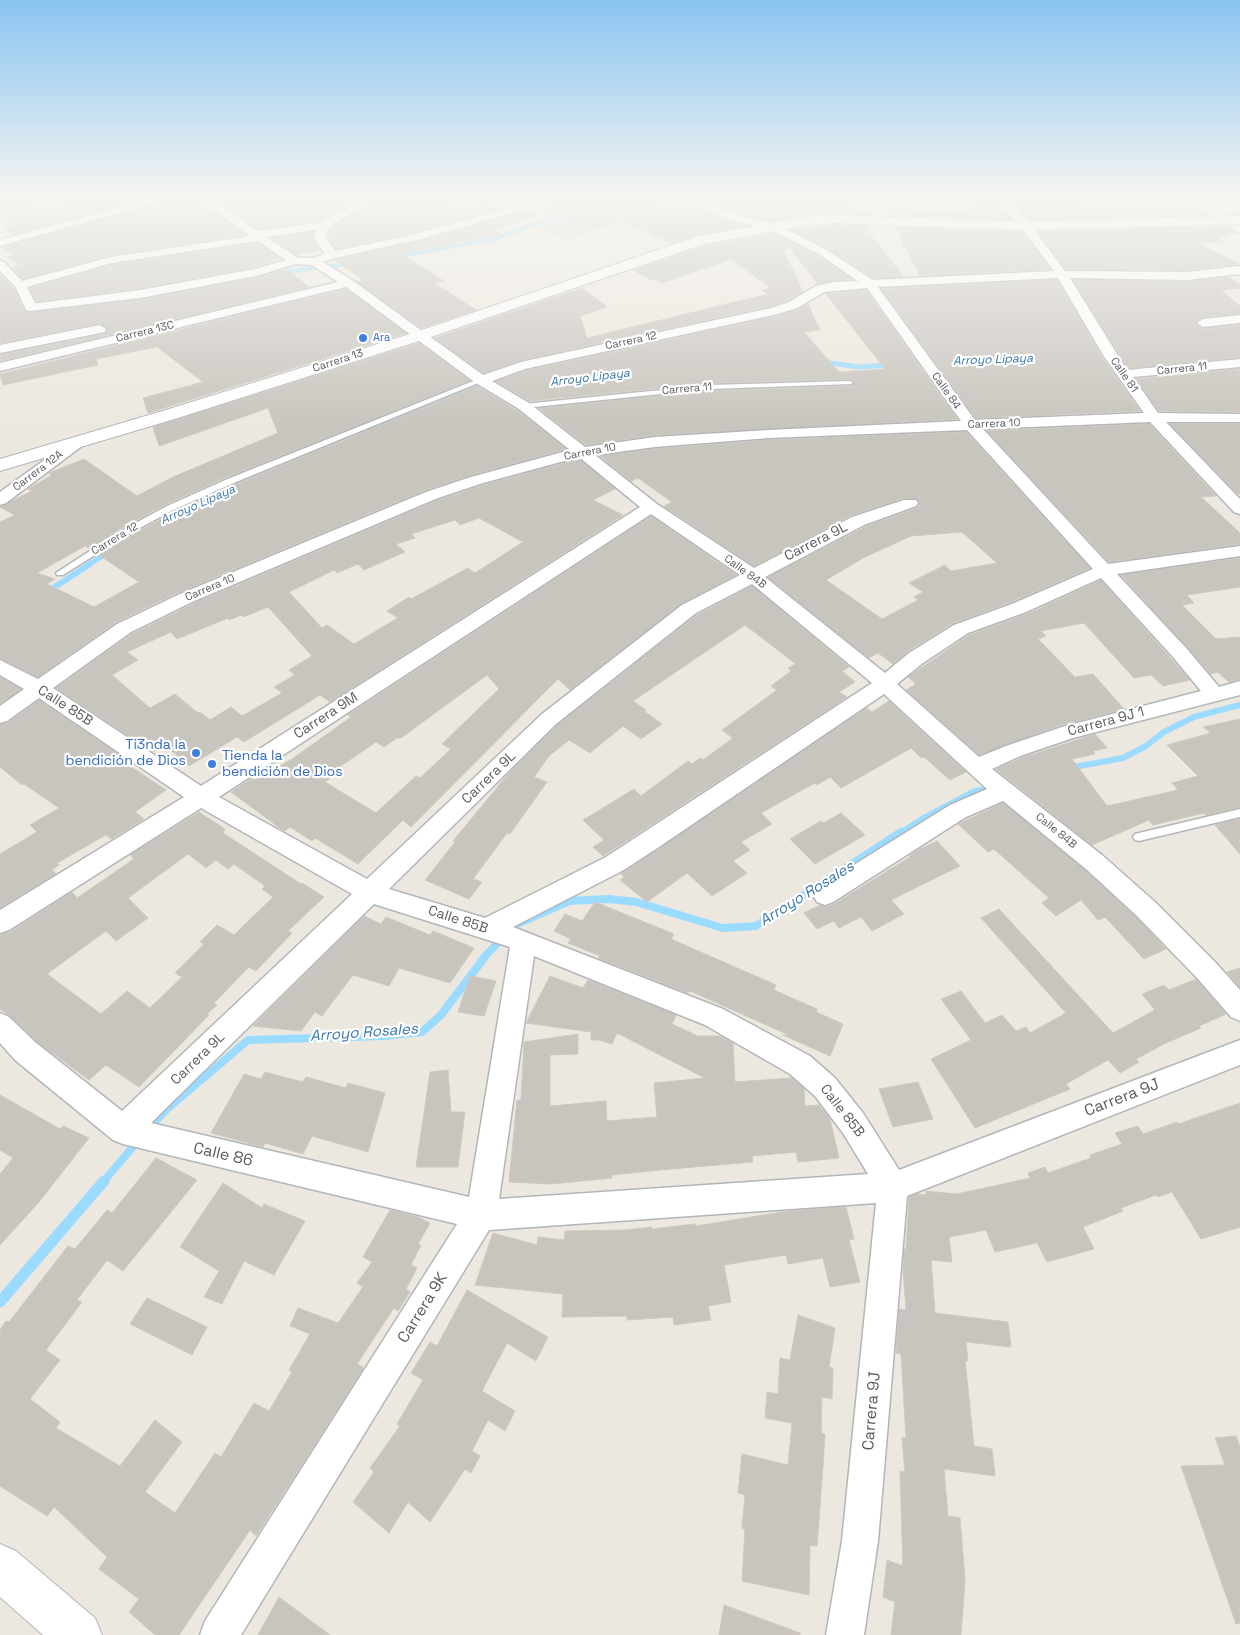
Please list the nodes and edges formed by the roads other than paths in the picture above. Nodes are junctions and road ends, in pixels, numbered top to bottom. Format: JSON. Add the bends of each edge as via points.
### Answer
{"nodes":[{"id":1,"x":11,"y":275,"type":"edge"},
{"id":2,"x":55,"y":275,"type":"edge"},
{"id":3,"x":239,"y":275,"type":"edge"},
{"id":4,"x":336,"y":275,"type":"edge"},
{"id":5,"x":597,"y":275,"type":"edge"},
{"id":6,"x":857,"y":275,"type":"edge"},
{"id":7,"x":1037,"y":275,"type":"edge"},
{"id":8,"x":1063,"y":275,"type":"edge"},
{"id":9,"x":1143,"y":275,"type":"edge"},
{"id":10,"x":1193,"y":275,"type":"edge"},
{"id":11,"x":348,"y":283,"type":"junction"},
{"id":12,"x":870,"y":284,"type":"junction"},
{"id":13,"x":20,"y":285,"type":"junction"},
{"id":14,"x":1240,"y":319,"type":"edge"},
{"id":15,"x":1203,"y":323,"type":"dead end"},
{"id":16,"x":419,"y":336,"type":"junction"},
{"id":17,"x":113,"y":340,"type":"junction"},
{"id":18,"x":0,"y":349,"type":"edge"},
{"id":19,"x":1240,"y":363,"type":"edge"},
{"id":20,"x":0,"y":367,"type":"edge"},
{"id":21,"x":1124,"y":374,"type":"junction"},
{"id":22,"x":484,"y":381,"type":"junction"},
{"id":23,"x":850,"y":383,"type":"dead end"},
{"id":24,"x":524,"y":406,"type":"junction"},
{"id":25,"x":1154,"y":417,"type":"junction"},
{"id":26,"x":1240,"y":418,"type":"edge"},
{"id":27,"x":970,"y":424,"type":"junction"},
{"id":28,"x":77,"y":443,"type":"junction"},
{"id":29,"x":582,"y":452,"type":"junction"},
{"id":30,"x":0,"y":465,"type":"edge"},
{"id":31,"x":0,"y":500,"type":"edge"},
{"id":32,"x":910,"y":502,"type":"dead end"},
{"id":33,"x":651,"y":507,"type":"junction"},
{"id":34,"x":1240,"y":509,"type":"edge"},
{"id":35,"x":1240,"y":551,"type":"edge"},
{"id":36,"x":1105,"y":570,"type":"junction"},
{"id":37,"x":60,"y":573,"type":"dead end"},
{"id":38,"x":752,"y":576,"type":"junction"},
{"id":39,"x":0,"y":666,"type":"edge"},
{"id":40,"x":885,"y":684,"type":"junction"},
{"id":41,"x":38,"y":688,"type":"junction"},
{"id":42,"x":1240,"y":688,"type":"edge"},
{"id":43,"x":1214,"y":694,"type":"junction"},
{"id":44,"x":0,"y":716,"type":"edge"},
{"id":45,"x":981,"y":771,"type":"junction"},
{"id":46,"x":1005,"y":791,"type":"junction"},
{"id":47,"x":201,"y":797,"type":"junction"},
{"id":48,"x":1240,"y":813,"type":"edge"},
{"id":49,"x":1139,"y":837,"type":"dead end"},
{"id":50,"x":371,"y":893,"type":"junction"},
{"id":51,"x":825,"y":895,"type":"dead end"},
{"id":52,"x":0,"y":923,"type":"edge"},
{"id":53,"x":506,"y":935,"type":"junction"},
{"id":54,"x":1240,"y":1010,"type":"edge"},
{"id":55,"x":0,"y":1024,"type":"edge"},
{"id":56,"x":1240,"y":1052,"type":"edge"},
{"id":57,"x":128,"y":1132,"type":"junction"},
{"id":58,"x":893,"y":1187,"type":"junction"},
{"id":59,"x":481,"y":1216,"type":"junction"},
{"id":60,"x":0,"y":1566,"type":"edge"},
{"id":61,"x":78,"y":1635,"type":"edge"},
{"id":62,"x":219,"y":1635,"type":"edge"},
{"id":63,"x":846,"y":1635,"type":"edge"}],
"edges":[{"from":1,"to":13,"type":"street"},
{"from":2,"to":13,"type":"street"},
{"from":3,"to":13,"type":"street","via":[[58,306],[30,306]]},
{"from":4,"to":11,"type":"street","name":"Calle 84B"},
{"from":5,"to":16,"type":"street","name":"Carrera 13"},
{"from":6,"to":12,"type":"street","name":"Calle 84"},
{"from":7,"to":12,"type":"street","name":"Carrera 12"},
{"from":8,"to":21,"type":"street","name":"Calle 81"},
{"from":9,"to":10,"type":"street","name":"Carrera 12"},
{"from":11,"to":16,"type":"street","name":"Calle 84B"},
{"from":11,"to":17,"type":"street","name":"Carrera 13C"},
{"from":12,"to":22,"type":"street","name":"Carrera 12","via":[[820,289],[793,305],[774,311],[521,366]]},
{"from":12,"to":27,"type":"street","name":"Calle 84"},
{"from":14,"to":15,"type":"street"},
{"from":16,"to":22,"type":"street","name":"Calle 84B"},
{"from":16,"to":28,"type":"street","name":"Carrera 13"},
{"from":17,"to":18,"type":"street","via":[[106,330],[96,329]]},
{"from":17,"to":20,"type":"street","name":"Carrera 13C"},
{"from":19,"to":21,"type":"street","name":"Carrera 11"},
{"from":21,"to":25,"type":"street","name":"Calle 81"},
{"from":22,"to":24,"type":"street","name":"Calle 84B"},
{"from":22,"to":37,"type":"lane","name":"Carrera 12","via":[[170,508]]},
{"from":23,"to":24,"type":"lane","name":"Carrera 11","via":[[710,387]]},
{"from":24,"to":29,"type":"street","name":"Calle 84B"},
{"from":25,"to":26,"type":"street","name":"Carrera 10"},
{"from":25,"to":27,"type":"street","name":"Carrera 10"},
{"from":25,"to":34,"type":"street","name":"Calle 81"},
{"from":27,"to":29,"type":"street","name":"Carrera 10","via":[[684,440]]},
{"from":27,"to":36,"type":"street","name":"Calle 84"},
{"from":28,"to":30,"type":"street","name":"Carrera 13"},
{"from":28,"to":31,"type":"street","name":"Carrera 12A"},
{"from":29,"to":33,"type":"street","name":"Calle 84B"},
{"from":29,"to":41,"type":"street","name":"Carrera 10","via":[[432,495],[186,598],[124,628]]},
{"from":32,"to":38,"type":"street","name":"Carrera 9L","via":[[858,521]]},
{"from":33,"to":38,"type":"street","name":"Calle 84B"},
{"from":33,"to":47,"type":"street","name":"Carrera 9M"},
{"from":35,"to":36,"type":"street"},
{"from":36,"to":40,"type":"street","via":[[1019,608],[961,629],[916,658]]},
{"from":36,"to":43,"type":"street","name":"Calle 84"},
{"from":38,"to":40,"type":"street","name":"Calle 84B"},
{"from":38,"to":50,"type":"street","name":"Carrera 9L","via":[[689,609],[549,719]]},
{"from":39,"to":41,"type":"street","name":"Calle 85B"},
{"from":40,"to":45,"type":"street","name":"Calle 84B"},
{"from":40,"to":53,"type":"street"},
{"from":41,"to":44,"type":"street","name":"Carrera 10"},
{"from":41,"to":47,"type":"street","name":"Calle 85B"},
{"from":42,"to":43,"type":"street","name":"Carrera 9J 1"},
{"from":43,"to":45,"type":"street","name":"Carrera 9J 1","via":[[1069,732],[1012,751]]},
{"from":45,"to":46,"type":"street","name":"Calle 84B"},
{"from":46,"to":51,"type":"street","via":[[958,811]]},
{"from":46,"to":54,"type":"street","name":"Calle 84B","via":[[1094,862],[1146,909]]},
{"from":47,"to":50,"type":"street","name":"Calle 85B"},
{"from":47,"to":52,"type":"street","name":"Carrera 9M"},
{"from":48,"to":49,"type":"lane"},
{"from":50,"to":53,"type":"street","name":"Calle 85B"},
{"from":50,"to":57,"type":"street","name":"Carrera 9L"},
{"from":53,"to":58,"type":"street","name":"Calle 85B","via":[[714,1017],[800,1065],[825,1087],[853,1123]]},
{"from":53,"to":59,"type":"street","name":"Carrera 9K"},
{"from":55,"to":57,"type":"street","name":"Calle 86","via":[[25,1051]]},
{"from":56,"to":58,"type":"street","name":"Carrera 9J"},
{"from":57,"to":59,"type":"street","name":"Calle 86"},
{"from":58,"to":59,"type":"street","name":"Carrera 9J"},
{"from":58,"to":63,"type":"street","name":"Carrera 9J","via":[[860,1541]]},
{"from":59,"to":62,"type":"street","name":"Carrera 9K"},
{"from":60,"to":61,"type":"street"}]}
